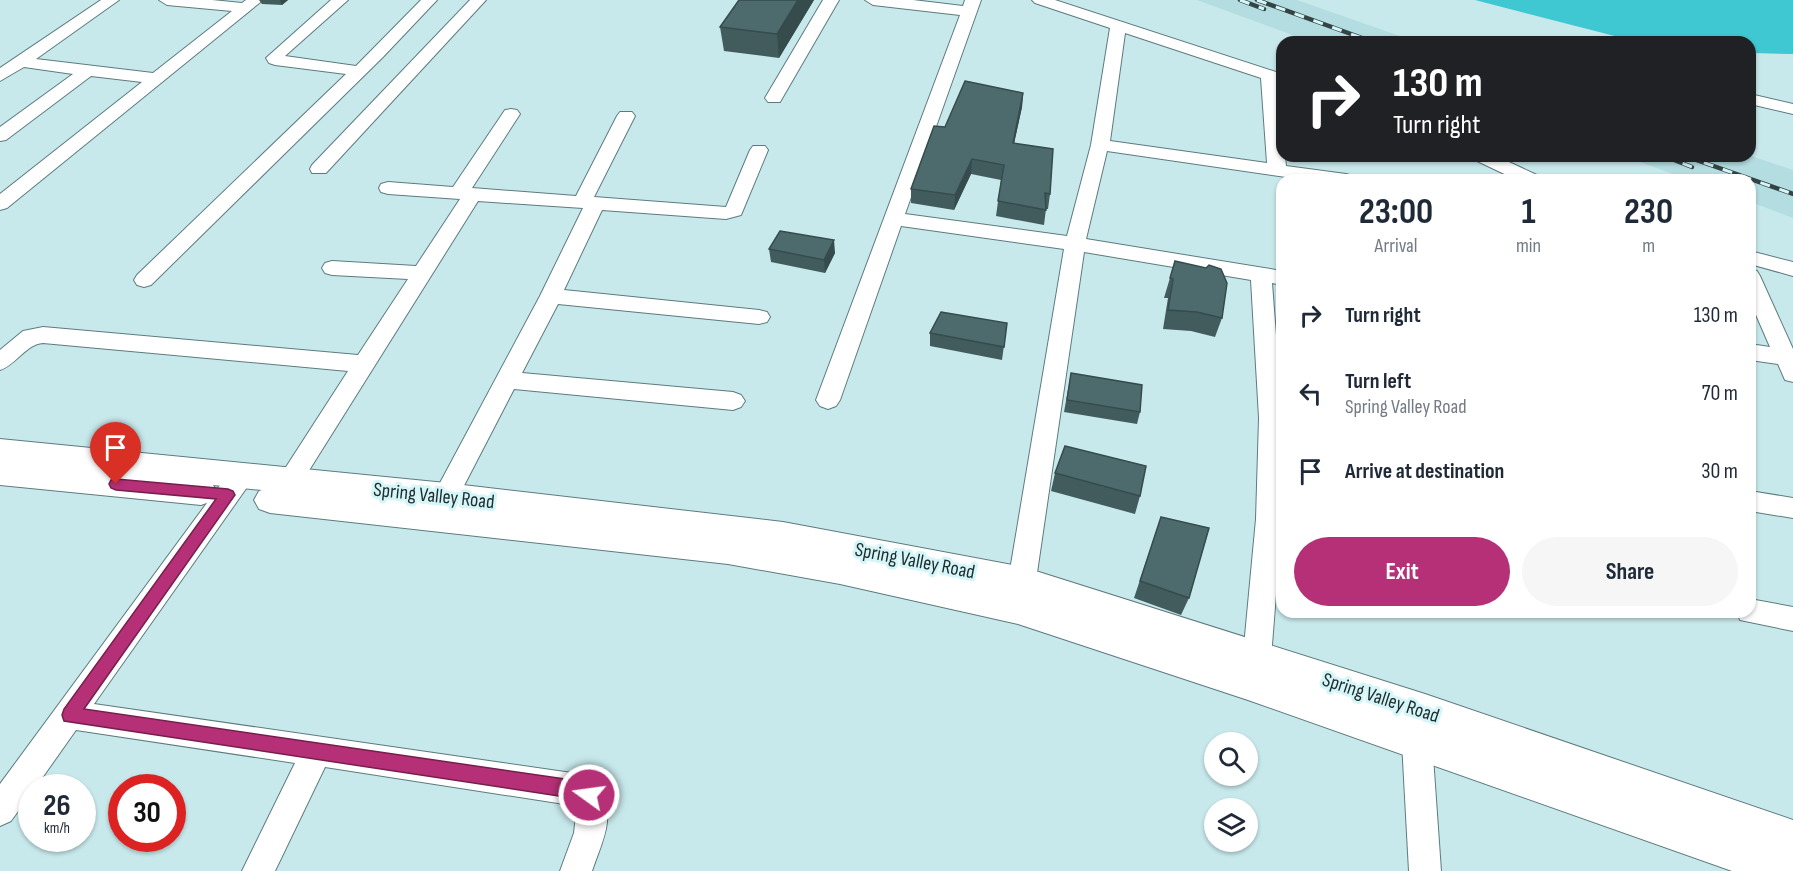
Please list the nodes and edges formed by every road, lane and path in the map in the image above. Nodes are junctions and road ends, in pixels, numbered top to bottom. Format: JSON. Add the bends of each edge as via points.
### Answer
{"nodes":[{"id":1,"x":111,"y":0,"type":"edge"},
{"id":2,"x":178,"y":0,"type":"edge"},
{"id":3,"x":340,"y":0,"type":"edge"},
{"id":4,"x":429,"y":0,"type":"edge"},
{"id":5,"x":478,"y":0,"type":"edge"},
{"id":6,"x":831,"y":0,"type":"edge"},
{"id":7,"x":873,"y":0,"type":"edge"},
{"id":8,"x":1040,"y":0,"type":"edge"},
{"id":9,"x":250,"y":4,"type":"edge"},
{"id":10,"x":971,"y":5,"type":"edge"},
{"id":11,"x":1118,"y":27,"type":"junction"},
{"id":12,"x":20,"y":62,"type":"junction"},
{"id":13,"x":88,"y":70,"type":"junction"},
{"id":14,"x":359,"y":71,"type":"junction"},
{"id":15,"x":0,"y":76,"type":"edge"},
{"id":16,"x":1276,"y":76,"type":"edge"},
{"id":17,"x":157,"y":79,"type":"junction"},
{"id":18,"x":774,"y":98,"type":"dead end"},
{"id":19,"x":1756,"y":100,"type":"edge"},
{"id":20,"x":1793,"y":109,"type":"edge"},
{"id":21,"x":511,"y":114,"type":"dead end"},
{"id":22,"x":626,"y":116,"type":"dead end"},
{"id":23,"x":0,"y":136,"type":"edge"},
{"id":24,"x":1100,"y":146,"type":"junction"},
{"id":25,"x":759,"y":150,"type":"dead end"},
{"id":26,"x":1277,"y":162,"type":"edge"},
{"id":27,"x":1493,"y":162,"type":"edge"},
{"id":28,"x":319,"y":169,"type":"dead end"},
{"id":29,"x":1277,"y":171,"type":"junction"},
{"id":30,"x":1300,"y":174,"type":"edge"},
{"id":31,"x":1518,"y":174,"type":"edge"},
{"id":32,"x":388,"y":188,"type":"dead end"},
{"id":33,"x":466,"y":194,"type":"junction"},
{"id":34,"x":588,"y":203,"type":"junction"},
{"id":35,"x":0,"y":204,"type":"edge"},
{"id":36,"x":894,"y":219,"type":"junction"},
{"id":37,"x":1075,"y":244,"type":"junction"},
{"id":38,"x":1756,"y":259,"type":"edge"},
{"id":39,"x":332,"y":268,"type":"dead end"},
{"id":40,"x":1793,"y":269,"type":"edge"},
{"id":41,"x":423,"y":273,"type":"junction"},
{"id":42,"x":1272,"y":277,"type":"edge"},
{"id":43,"x":144,"y":280,"type":"dead end"},
{"id":44,"x":1756,"y":289,"type":"edge"},
{"id":45,"x":551,"y":296,"type":"junction"},
{"id":46,"x":759,"y":317,"type":"dead end"},
{"id":47,"x":1756,"y":354,"type":"edge"},
{"id":48,"x":0,"y":362,"type":"edge"},
{"id":49,"x":363,"y":363,"type":"junction"},
{"id":50,"x":1790,"y":364,"type":"edge"},
{"id":51,"x":508,"y":380,"type":"junction"},
{"id":52,"x":1276,"y":391,"type":"edge"},
{"id":53,"x":733,"y":400,"type":"dead end"},
{"id":54,"x":828,"y":400,"type":"dead end"},
{"id":55,"x":1,"y":469,"type":"edge"},
{"id":56,"x":289,"y":481,"type":"junction"},
{"id":57,"x":234,"y":485,"type":"junction"},
{"id":58,"x":446,"y":496,"type":"junction"},
{"id":59,"x":1756,"y":502,"type":"edge"},
{"id":60,"x":1793,"y":508,"type":"edge"},
{"id":61,"x":1276,"y":520,"type":"edge"},
{"id":62,"x":1021,"y":595,"type":"junction"},
{"id":63,"x":1756,"y":612,"type":"edge"},
{"id":64,"x":1793,"y":619,"type":"edge"},
{"id":65,"x":1257,"y":657,"type":"junction"},
{"id":66,"x":70,"y":715,"type":"junction"},
{"id":67,"x":1417,"y":742,"type":"junction"},
{"id":68,"x":318,"y":750,"type":"junction"},
{"id":69,"x":0,"y":810,"type":"edge"},
{"id":70,"x":1793,"y":840,"type":"edge"},
{"id":71,"x":258,"y":871,"type":"edge"},
{"id":72,"x":576,"y":871,"type":"edge"},
{"id":73,"x":1425,"y":871,"type":"edge"},
{"id":74,"x":1790,"y":871,"type":"edge"}],
"edges":[{"from":1,"to":12,"type":"street"},
{"from":2,"to":9,"type":"street"},
{"from":3,"to":14,"type":"street","via":[[274,58]]},
{"from":4,"to":14,"type":"street"},
{"from":5,"to":28,"type":"street"},
{"from":6,"to":18,"type":"street"},
{"from":7,"to":10,"type":"street"},
{"from":8,"to":11,"type":"street"},
{"from":9,"to":17,"type":"street"},
{"from":10,"to":36,"type":"street"},
{"from":11,"to":16,"type":"street"},
{"from":11,"to":24,"type":"street"},
{"from":12,"to":13,"type":"street"},
{"from":12,"to":15,"type":"street"},
{"from":13,"to":17,"type":"street"},
{"from":13,"to":23,"type":"street"},
{"from":14,"to":43,"type":"street"},
{"from":17,"to":35,"type":"street"},
{"from":19,"to":20,"type":"street"},
{"from":21,"to":33,"type":"street"},
{"from":22,"to":34,"type":"street"},
{"from":24,"to":29,"type":"street"},
{"from":24,"to":37,"type":"street"},
{"from":25,"to":34,"type":"street","via":[[734,211]]},
{"from":26,"to":29,"type":"street"},
{"from":27,"to":31,"type":"street"},
{"from":29,"to":30,"type":"street"},
{"from":32,"to":33,"type":"street"},
{"from":33,"to":34,"type":"street"},
{"from":33,"to":41,"type":"street"},
{"from":34,"to":45,"type":"street"},
{"from":36,"to":37,"type":"street"},
{"from":36,"to":54,"type":"street"},
{"from":37,"to":42,"type":"street"},
{"from":37,"to":62,"type":"street"},
{"from":38,"to":40,"type":"street"},
{"from":39,"to":41,"type":"street"},
{"from":41,"to":49,"type":"street"},
{"from":42,"to":52,"type":"street"},
{"from":44,"to":50,"type":"street"},
{"from":45,"to":46,"type":"street"},
{"from":45,"to":51,"type":"street"},
{"from":47,"to":50,"type":"street"},
{"from":48,"to":49,"type":"street","via":[[31,336],[43,335]]},
{"from":49,"to":56,"type":"street"},
{"from":51,"to":53,"type":"street"},
{"from":51,"to":58,"type":"street"},
{"from":55,"to":57,"type":"street","name":"Spring Valley Road"},
{"from":56,"to":57,"type":"street","name":"Spring Valley Road"},
{"from":56,"to":58,"type":"street","name":"Spring Valley Road"},
{"from":57,"to":62,"type":"street","name":"Spring Valley Road","via":[[728,550]]},
{"from":57,"to":66,"type":"street"},
{"from":58,"to":62,"type":"street","name":"Spring Valley Road","via":[[827,543]]},
{"from":59,"to":60,"type":"street"},
{"from":61,"to":65,"type":"street"},
{"from":62,"to":65,"type":"street","name":"Spring Valley Road"},
{"from":62,"to":67,"type":"street","name":"Spring Valley Road","via":[[1248,683]]},
{"from":63,"to":64,"type":"street"},
{"from":65,"to":70,"type":"street","name":"Spring Valley Road","via":[[1425,711]]},
{"from":66,"to":68,"type":"street"},
{"from":66,"to":69,"type":"street"},
{"from":67,"to":73,"type":"street"},
{"from":67,"to":74,"type":"street","name":"Spring Valley Road"},
{"from":68,"to":71,"type":"street"},
{"from":68,"to":72,"type":"street","via":[[572,789],[589,795],[594,804],[591,825]]}]}
